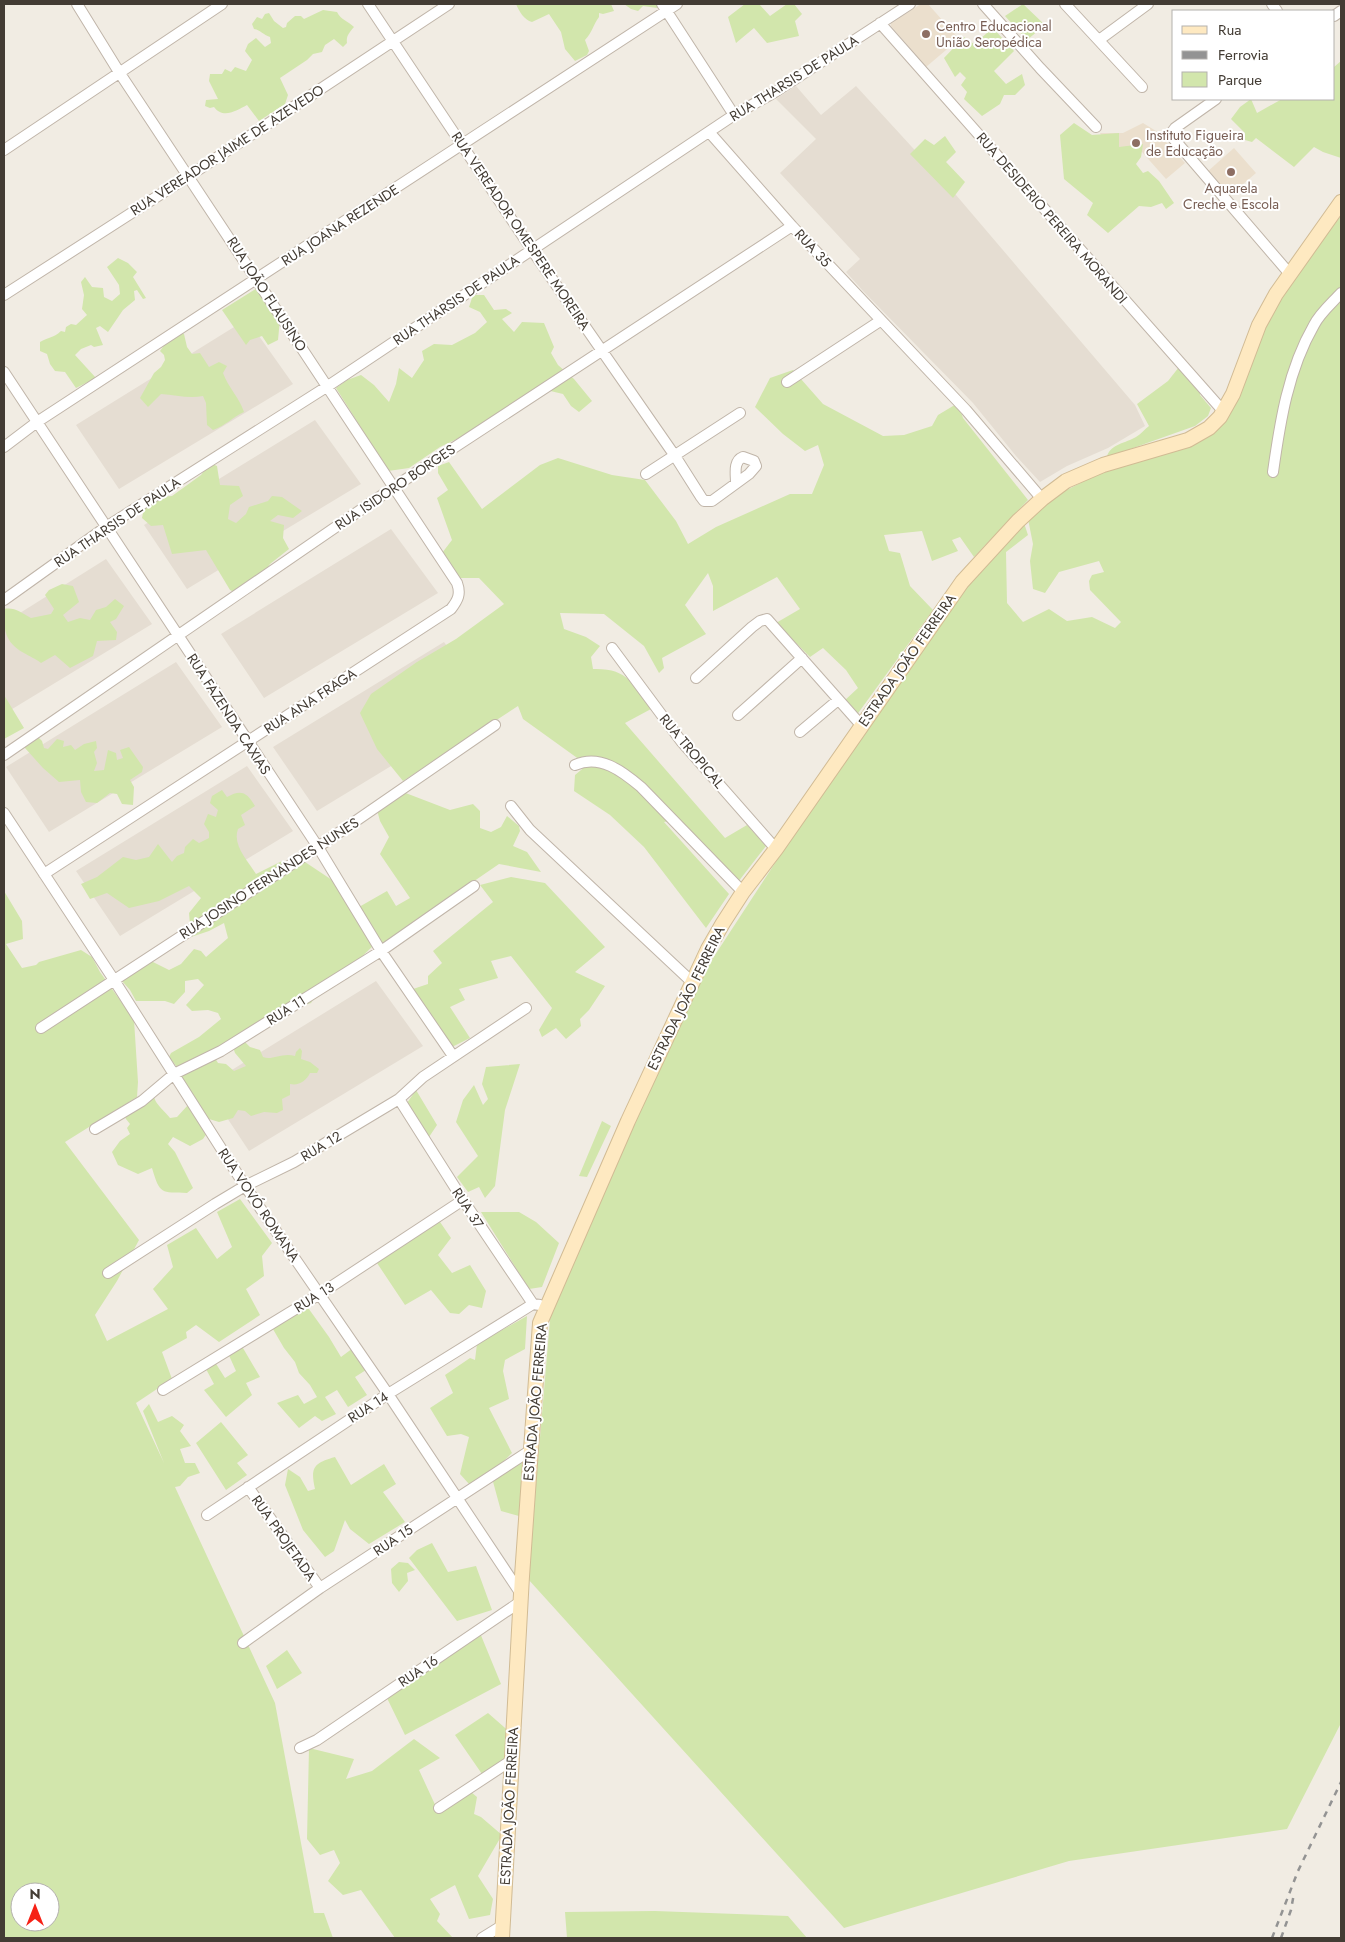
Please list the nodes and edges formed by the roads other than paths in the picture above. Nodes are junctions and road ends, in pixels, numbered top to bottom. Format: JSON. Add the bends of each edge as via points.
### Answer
{"nodes":[{"id":1,"x":77,"y":4,"type":"edge"},
{"id":2,"x":222,"y":4,"type":"edge"},
{"id":3,"x":368,"y":4,"type":"edge"},
{"id":4,"x":449,"y":4,"type":"edge"},
{"id":5,"x":677,"y":4,"type":"edge"},
{"id":6,"x":907,"y":4,"type":"edge"},
{"id":7,"x":984,"y":4,"type":"edge"},
{"id":8,"x":1066,"y":4,"type":"edge"},
{"id":9,"x":1148,"y":4,"type":"edge"},
{"id":10,"x":664,"y":7,"type":"edge"},
{"id":11,"x":880,"y":23,"type":"junction"},
{"id":12,"x":1099,"y":40,"type":"junction"},
{"id":13,"x":392,"y":41,"type":"junction"},
{"id":14,"x":119,"y":72,"type":"junction"},
{"id":15,"x":1142,"y":87,"type":"dead end"},
{"id":16,"x":1215,"y":100,"type":"edge"},
{"id":17,"x":734,"y":115,"type":"junction"},
{"id":18,"x":1096,"y":127,"type":"dead end"},
{"id":19,"x":710,"y":132,"type":"junction"},
{"id":20,"x":463,"y":144,"type":"junction"},
{"id":21,"x":4,"y":150,"type":"edge"},
{"id":22,"x":189,"y":176,"type":"junction"},
{"id":23,"x":1341,"y":202,"type":"edge"},
{"id":24,"x":792,"y":226,"type":"junction"},
{"id":25,"x":532,"y":250,"type":"junction"},
{"id":26,"x":1289,"y":273,"type":"junction"},
{"id":27,"x":257,"y":279,"type":"junction"},
{"id":28,"x":1341,"y":293,"type":"edge"},
{"id":29,"x":4,"y":295,"type":"edge"},
{"id":30,"x":880,"y":321,"type":"junction"},
{"id":31,"x":602,"y":352,"type":"junction"},
{"id":32,"x":4,"y":372,"type":"edge"},
{"id":33,"x":787,"y":382,"type":"dead end"},
{"id":34,"x":328,"y":386,"type":"junction"},
{"id":35,"x":1224,"y":412,"type":"junction"},
{"id":36,"x":740,"y":413,"type":"dead end"},
{"id":37,"x":37,"y":422,"type":"junction"},
{"id":38,"x":4,"y":447,"type":"edge"},
{"id":39,"x":676,"y":456,"type":"junction"},
{"id":40,"x":1273,"y":472,"type":"dead end"},
{"id":41,"x":646,"y":474,"type":"dead end"},
{"id":42,"x":736,"y":484,"type":"dead end"},
{"id":43,"x":394,"y":487,"type":"junction"},
{"id":44,"x":1042,"y":499,"type":"junction"},
{"id":45,"x":106,"y":528,"type":"junction"},
{"id":46,"x":457,"y":583,"type":"joint"},
{"id":47,"x":4,"y":600,"type":"edge"},
{"id":48,"x":179,"y":636,"type":"junction"},
{"id":49,"x":612,"y":648,"type":"dead end"},
{"id":50,"x":802,"y":658,"type":"junction"},
{"id":51,"x":696,"y":678,"type":"dead end"},
{"id":52,"x":838,"y":700,"type":"junction"},
{"id":53,"x":738,"y":715,"type":"dead end"},
{"id":54,"x":495,"y":724,"type":"dead end"},
{"id":55,"x":861,"y":725,"type":"junction"},
{"id":56,"x":800,"y":732,"type":"dead end"},
{"id":57,"x":247,"y":741,"type":"junction"},
{"id":58,"x":4,"y":756,"type":"edge"},
{"id":59,"x":575,"y":765,"type":"dead end"},
{"id":60,"x":511,"y":806,"type":"dead end"},
{"id":61,"x":4,"y":812,"type":"edge"},
{"id":62,"x":318,"y":847,"type":"junction"},
{"id":63,"x":776,"y":849,"type":"junction"},
{"id":64,"x":44,"y":874,"type":"junction"},
{"id":65,"x":474,"y":886,"type":"dead end"},
{"id":66,"x":743,"y":892,"type":"junction"},
{"id":67,"x":382,"y":951,"type":"junction"},
{"id":68,"x":114,"y":980,"type":"junction"},
{"id":69,"x":692,"y":982,"type":"junction"},
{"id":70,"x":526,"y":1008,"type":"dead end"},
{"id":71,"x":41,"y":1028,"type":"dead end"},
{"id":72,"x":453,"y":1056,"type":"junction"},
{"id":73,"x":174,"y":1074,"type":"junction"},
{"id":74,"x":399,"y":1099,"type":"junction"},
{"id":75,"x":95,"y":1129,"type":"dead end"},
{"id":76,"x":245,"y":1186,"type":"junction"},
{"id":77,"x":463,"y":1200,"type":"junction"},
{"id":78,"x":108,"y":1273,"type":"dead end"},
{"id":79,"x":320,"y":1294,"type":"junction"},
{"id":80,"x":540,"y":1305,"type":"junction"},
{"id":81,"x":163,"y":1390,"type":"dead end"},
{"id":82,"x":388,"y":1394,"type":"junction"},
{"id":83,"x":531,"y":1450,"type":"junction"},
{"id":84,"x":248,"y":1487,"type":"junction"},
{"id":85,"x":456,"y":1498,"type":"junction"},
{"id":86,"x":207,"y":1515,"type":"dead end"},
{"id":87,"x":320,"y":1588,"type":"junction"},
{"id":88,"x":521,"y":1598,"type":"junction"},
{"id":89,"x":244,"y":1644,"type":"dead end"},
{"id":90,"x":300,"y":1748,"type":"dead end"},
{"id":91,"x":512,"y":1760,"type":"junction"},
{"id":92,"x":440,"y":1808,"type":"dead end"},
{"id":93,"x":502,"y":1931,"type":"edge"},
{"id":94,"x":482,"y":1938,"type":"edge"}],
"edges":[{"from":1,"to":14,"type":"street","name":"RUA JOÃO FLAUSINO"},
{"from":2,"to":14,"type":"street"},
{"from":3,"to":13,"type":"street","name":"RUA VEREADOR OMESPERE MOREIRA"},
{"from":4,"to":13,"type":"street","name":"RUA VEREADOR JAIME DE AZEVEDO"},
{"from":5,"to":10,"type":"street","name":"RUA JOANA REZENDE"},
{"from":6,"to":11,"type":"street","name":"RUA THARSIS DE PAULA"},
{"from":7,"to":18,"type":"street"},
{"from":8,"to":12,"type":"street"},
{"from":9,"to":12,"type":"street"},
{"from":10,"to":17,"type":"street"},
{"from":10,"to":20,"type":"street","name":"RUA JOANA REZENDE"},
{"from":11,"to":17,"type":"street","name":"RUA THARSIS DE PAULA"},
{"from":11,"to":35,"type":"street","name":"RUA DESIDERIO PEREIRA MORANDI"},
{"from":12,"to":15,"type":"street"},
{"from":13,"to":20,"type":"street","name":"RUA VEREADOR OMESPERE MOREIRA"},
{"from":13,"to":22,"type":"street","name":"RUA VEREADOR JAIME DE AZEVEDO"},
{"from":14,"to":21,"type":"street"},
{"from":14,"to":22,"type":"street","name":"RUA JOÃO FLAUSINO"},
{"from":16,"to":26,"type":"street","via":[[1175,128],[1173,138]]},
{"from":17,"to":19,"type":"street","name":"RUA THARSIS DE PAULA"},
{"from":19,"to":24,"type":"street","name":"RUA 35"},
{"from":19,"to":25,"type":"street","name":"RUA THARSIS DE PAULA"},
{"from":20,"to":25,"type":"street","name":"RUA VEREADOR OMESPERE MOREIRA"},
{"from":20,"to":27,"type":"street","name":"RUA JOANA REZENDE"},
{"from":22,"to":27,"type":"street","name":"RUA JOÃO FLAUSINO"},
{"from":22,"to":29,"type":"street","name":"RUA VEREADOR JAIME DE AZEVEDO"},
{"from":23,"to":26,"type":"street","name":"ESTRADA JOÃO FERREIRA"},
{"from":24,"to":30,"type":"street","name":"RUA 35"},
{"from":24,"to":31,"type":"street","name":"RUA ISIDORO BORGES"},
{"from":25,"to":31,"type":"street","name":"RUA VEREADOR OMESPERE MOREIRA"},
{"from":25,"to":34,"type":"street","name":"RUA THARSIS DE PAULA"},
{"from":26,"to":35,"type":"street","name":"ESTRADA JOÃO FERREIRA","via":[[1259,325]]},
{"from":27,"to":34,"type":"street","name":"RUA JOÃO FLAUSINO"},
{"from":27,"to":37,"type":"street","name":"RUA JOANA REZENDE"},
{"from":28,"to":40,"type":"street","via":[[1314,325],[1296,367],[1280,418]]},
{"from":30,"to":33,"type":"street"},
{"from":30,"to":44,"type":"street","name":"RUA 35","via":[[966,410]]},
{"from":31,"to":39,"type":"street","name":"RUA VEREADOR OMESPERE MOREIRA"},
{"from":31,"to":43,"type":"street","name":"RUA ISIDORO BORGES"},
{"from":32,"to":37,"type":"street","name":"RUA FAZENDA CAXIAS"},
{"from":34,"to":43,"type":"street","name":"RUA JOÃO FLAUSINO"},
{"from":34,"to":45,"type":"street","name":"RUA THARSIS DE PAULA"},
{"from":35,"to":44,"type":"street","name":"ESTRADA JOÃO FERREIRA","via":[[1209,428],[1188,440],[1088,471],[1066,481]]},
{"from":36,"to":39,"type":"street"},
{"from":37,"to":38,"type":"street","name":"RUA JOANA REZENDE"},
{"from":37,"to":45,"type":"street","name":"RUA FAZENDA CAXIAS"},
{"from":39,"to":41,"type":"street"},
{"from":39,"to":42,"type":"street","name":"RUA VEREADOR OMESPERE MOREIRA","via":[[704,501],[712,501]]},
{"from":43,"to":46,"type":"street","name":"RUA JOÃO FLAUSINO"},
{"from":43,"to":48,"type":"street","name":"RUA ISIDORO BORGES"},
{"from":44,"to":55,"type":"street","name":"ESTRADA JOÃO FERREIRA","via":[[962,582]]},
{"from":45,"to":47,"type":"street","name":"RUA THARSIS DE PAULA"},
{"from":45,"to":48,"type":"street","name":"RUA FAZENDA CAXIAS"},
{"from":46,"to":57,"type":"street","name":"RUA ANA FRAGA","via":[[458,600],[452,609]]},
{"from":48,"to":57,"type":"street","name":"RUA FAZENDA CAXIAS"},
{"from":48,"to":58,"type":"street","name":"RUA ISIDORO BORGES"},
{"from":49,"to":63,"type":"street","name":"RUA TROPICAL","via":[[681,741]]},
{"from":50,"to":51,"type":"street","via":[[769,620],[764,620]]},
{"from":50,"to":52,"type":"street"},
{"from":50,"to":53,"type":"street"},
{"from":52,"to":55,"type":"street"},
{"from":52,"to":56,"type":"street"},
{"from":54,"to":62,"type":"street","name":"RUA JOSINO FERNANDES NUNES"},
{"from":55,"to":63,"type":"street","name":"ESTRADA JOÃO FERREIRA"},
{"from":57,"to":62,"type":"street","name":"RUA FAZENDA CAXIAS"},
{"from":57,"to":64,"type":"street","name":"RUA ANA FRAGA"},
{"from":59,"to":66,"type":"street","via":[[601,762],[627,776]]},
{"from":60,"to":69,"type":"street","via":[[530,830]]},
{"from":61,"to":64,"type":"street","name":"RUA VOVÓ ROMANA"},
{"from":62,"to":67,"type":"street","name":"RUA FAZENDA CAXIAS"},
{"from":62,"to":68,"type":"street","name":"RUA JOSINO FERNANDES NUNES"},
{"from":63,"to":66,"type":"street","name":"ESTRADA JOÃO FERREIRA"},
{"from":64,"to":68,"type":"street","name":"RUA VOVÓ ROMANA"},
{"from":65,"to":67,"type":"street","name":"RUA 11"},
{"from":66,"to":69,"type":"street","name":"ESTRADA JOÃO FERREIRA","via":[[719,929]]},
{"from":67,"to":72,"type":"street","name":"RUA FAZENDA CAXIAS"},
{"from":67,"to":73,"type":"street","name":"RUA 11","via":[[222,1051]]},
{"from":68,"to":71,"type":"street","name":"RUA JOSINO FERNANDES NUNES"},
{"from":68,"to":73,"type":"street","name":"RUA VOVÓ ROMANA"},
{"from":69,"to":80,"type":"street","name":"ESTRADA JOÃO FERREIRA"},
{"from":70,"to":72,"type":"street","name":"RUA 12"},
{"from":72,"to":74,"type":"street","name":"RUA 12","via":[[422,1077]]},
{"from":73,"to":75,"type":"street","name":"RUA 11","via":[[142,1100]]},
{"from":73,"to":76,"type":"street","name":"RUA VOVÓ ROMANA"},
{"from":74,"to":76,"type":"street","name":"RUA 12","via":[[294,1162]]},
{"from":74,"to":77,"type":"street","name":"RUA 37"},
{"from":76,"to":78,"type":"street","name":"RUA 12"},
{"from":76,"to":79,"type":"street","name":"RUA VOVÓ ROMANA"},
{"from":77,"to":79,"type":"street","name":"RUA 13"},
{"from":77,"to":80,"type":"street","name":"RUA 37"},
{"from":79,"to":81,"type":"street","name":"RUA 13"},
{"from":79,"to":82,"type":"street","name":"RUA VOVÓ ROMANA"},
{"from":80,"to":82,"type":"street","name":"RUA 14"},
{"from":80,"to":83,"type":"street","name":"ESTRADA JOÃO FERREIRA"},
{"from":82,"to":84,"type":"street","name":"RUA 14"},
{"from":82,"to":85,"type":"street","name":"RUA VOVÓ ROMANA"},
{"from":83,"to":85,"type":"street","name":"RUA 15"},
{"from":83,"to":88,"type":"street","name":"ESTRADA JOÃO FERREIRA"},
{"from":84,"to":86,"type":"street","name":"RUA 14"},
{"from":84,"to":87,"type":"street","name":"RUA PROJETADA"},
{"from":85,"to":87,"type":"street","name":"RUA 15"},
{"from":85,"to":88,"type":"street","name":"RUA VOVÓ ROMANA"},
{"from":87,"to":89,"type":"street","name":"RUA 15"},
{"from":88,"to":90,"type":"street","name":"RUA 16","via":[[317,1740]]},
{"from":88,"to":91,"type":"street","name":"ESTRADA JOÃO FERREIRA"},
{"from":91,"to":92,"type":"street"},
{"from":91,"to":93,"type":"street","name":"ESTRADA JOÃO FERREIRA"},
{"from":93,"to":94,"type":"street"}]}
